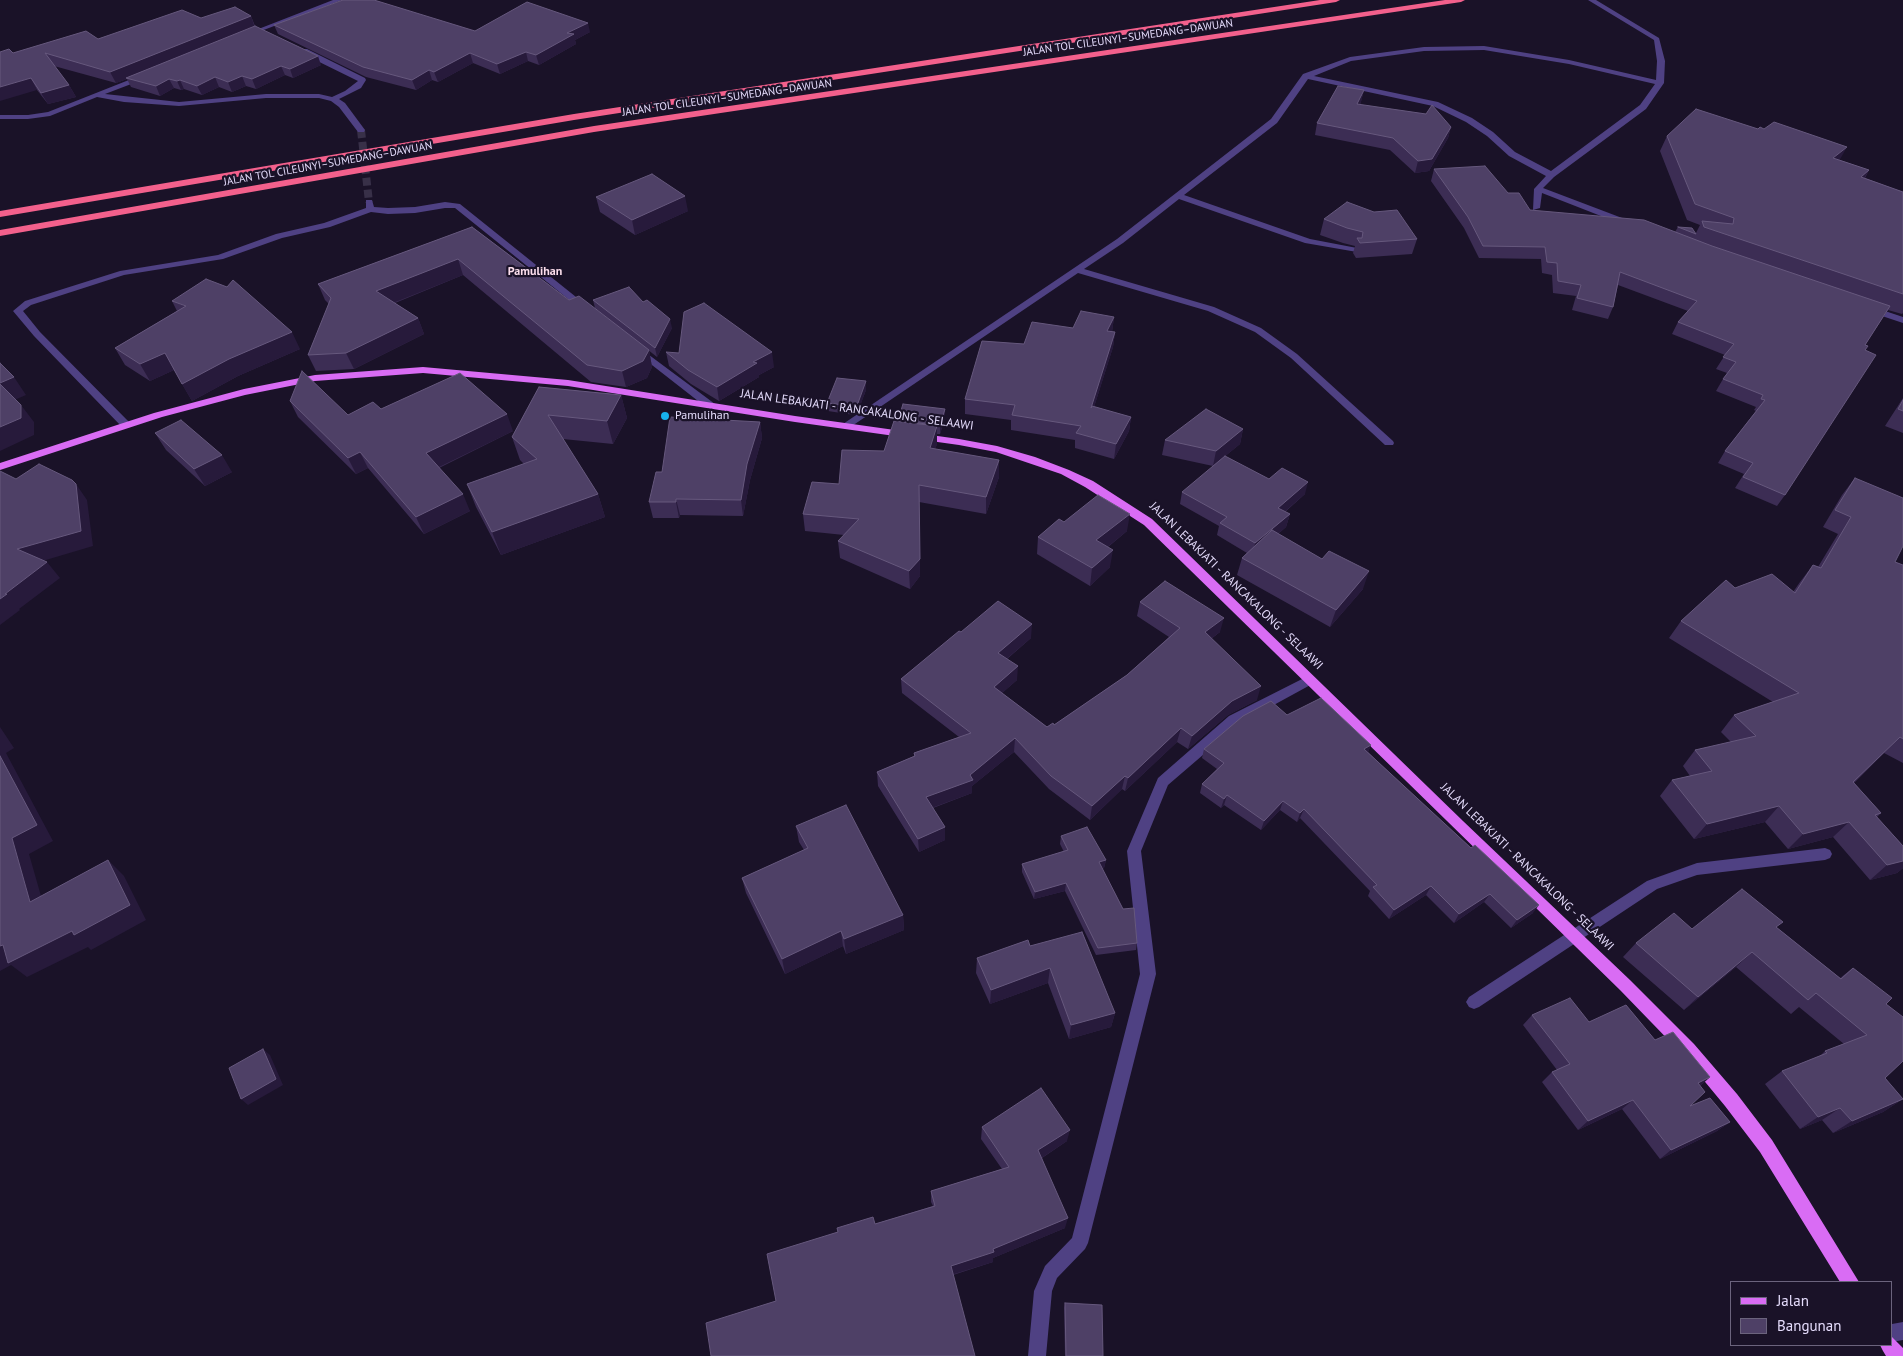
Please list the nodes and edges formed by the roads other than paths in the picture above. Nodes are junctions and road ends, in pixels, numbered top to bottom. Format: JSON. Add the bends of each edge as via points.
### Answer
{"nodes":[{"id":1,"x":339,"y":0,"type":"edge"},
{"id":2,"x":1336,"y":0,"type":"edge"},
{"id":3,"x":1461,"y":0,"type":"edge"},
{"id":4,"x":1591,"y":0,"type":"edge"},
{"id":5,"x":259,"y":30,"type":"junction"},
{"id":6,"x":267,"y":34,"type":"edge"},
{"id":7,"x":240,"y":37,"type":"edge"},
{"id":8,"x":300,"y":49,"type":"edge"},
{"id":9,"x":150,"y":74,"type":"edge"},
{"id":10,"x":1306,"y":76,"type":"junction"},
{"id":11,"x":1660,"y":83,"type":"junction"},
{"id":12,"x":96,"y":95,"type":"junction"},
{"id":13,"x":332,"y":99,"type":"junction"},
{"id":14,"x":0,"y":117,"type":"edge"},
{"id":15,"x":361,"y":130,"type":"tunnel mouth"},
{"id":16,"x":1551,"y":175,"type":"junction"},
{"id":17,"x":1538,"y":189,"type":"junction"},
{"id":18,"x":1178,"y":196,"type":"junction"},
{"id":19,"x":1536,"y":208,"type":"dead end"},
{"id":20,"x":0,"y":214,"type":"edge"},
{"id":21,"x":1638,"y":227,"type":"edge"},
{"id":22,"x":0,"y":233,"type":"edge"},
{"id":23,"x":1354,"y":250,"type":"dead end"},
{"id":24,"x":1077,"y":270,"type":"junction"},
{"id":25,"x":1857,"y":304,"type":"edge"},
{"id":26,"x":594,"y":315,"type":"edge"},
{"id":27,"x":1903,"y":320,"type":"edge"},
{"id":28,"x":633,"y":345,"type":"edge"},
{"id":29,"x":711,"y":406,"type":"junction"},
{"id":30,"x":126,"y":425,"type":"junction"},
{"id":31,"x":845,"y":426,"type":"junction"},
{"id":32,"x":1389,"y":443,"type":"dead end"},
{"id":33,"x":0,"y":467,"type":"edge"},
{"id":34,"x":1310,"y":680,"type":"junction"},
{"id":35,"x":1825,"y":854,"type":"dead end"},
{"id":36,"x":1575,"y":937,"type":"junction"},
{"id":37,"x":1474,"y":1002,"type":"dead end"},
{"id":38,"x":1849,"y":1281,"type":"edge"},
{"id":39,"x":1890,"y":1346,"type":"edge"},
{"id":40,"x":1038,"y":1356,"type":"edge"},
{"id":41,"x":1898,"y":1356,"type":"edge"}],
"edges":[{"from":1,"to":5,"type":"street"},
{"from":2,"to":20,"type":"highway","name":"JALAN TOL CILEUNYI–SUMEDANG–DAWUAN","via":[[574,117]]},
{"from":3,"to":22,"type":"highway","name":"JALAN TOL CILEUNYI–SUMEDANG–DAWUAN","via":[[594,129]]},
{"from":4,"to":11,"type":"street","via":[[1657,39],[1661,60]]},
{"from":5,"to":6,"type":"street"},
{"from":5,"to":7,"type":"street"},
{"from":8,"to":13,"type":"street","via":[[362,80],[348,93]]},
{"from":9,"to":12,"type":"street"},
{"from":10,"to":11,"type":"street","via":[[1350,59],[1424,49],[1484,48],[1522,52]]},
{"from":10,"to":16,"type":"street","via":[[1435,104],[1469,120],[1512,154]]},
{"from":10,"to":18,"type":"street","via":[[1274,121]]},
{"from":11,"to":16,"type":"street","via":[[1643,107]]},
{"from":12,"to":13,"type":"street","via":[[179,104],[266,96]]},
{"from":12,"to":14,"type":"street","via":[[50,114]]},
{"from":13,"to":15,"type":"street","via":[[342,105]]},
{"from":16,"to":17,"type":"street"},
{"from":17,"to":19,"type":"street"},
{"from":17,"to":21,"type":"street"},
{"from":18,"to":23,"type":"street","via":[[1308,241]]},
{"from":18,"to":24,"type":"street"},
{"from":24,"to":31,"type":"street"},
{"from":24,"to":32,"type":"street","via":[[1210,309],[1258,330],[1294,356]]},
{"from":25,"to":27,"type":"street"},
{"from":26,"to":30,"type":"street","via":[[457,206],[415,210],[370,206],[327,225],[279,236],[220,257],[123,273],[28,303],[18,311]]},
{"from":28,"to":29,"type":"street"},
{"from":29,"to":30,"type":"main road","name":"JALAN LEBAKJATI - RANCAKALONG - SELAAWI","via":[[568,383],[424,370],[280,384],[194,404]]},
{"from":29,"to":31,"type":"main road","name":"JALAN LEBAKJATI - RANCAKALONG - SELAAWI"},
{"from":30,"to":33,"type":"main road","name":"JALAN LEBAKJATI - RANCAKALONG - SELAAWI"},
{"from":31,"to":34,"type":"main road","name":"JALAN LEBAKJATI - RANCAKALONG - SELAAWI","via":[[997,449],[1031,459],[1089,484],[1148,522]]},
{"from":34,"to":36,"type":"main road","name":"JALAN LEBAKJATI - RANCAKALONG - SELAAWI"},
{"from":34,"to":40,"type":"street","via":[[1234,720],[1163,782],[1134,851],[1148,974],[1079,1243],[1051,1272],[1042,1291]]},
{"from":35,"to":36,"type":"street","via":[[1697,869],[1652,885]]},
{"from":36,"to":37,"type":"street"},
{"from":36,"to":38,"type":"main road","name":"JALAN LEBAKJATI - RANCAKALONG - SELAAWI","via":[[1688,1049],[1731,1100],[1766,1146]]},
{"from":39,"to":41,"type":"main road"}]}
